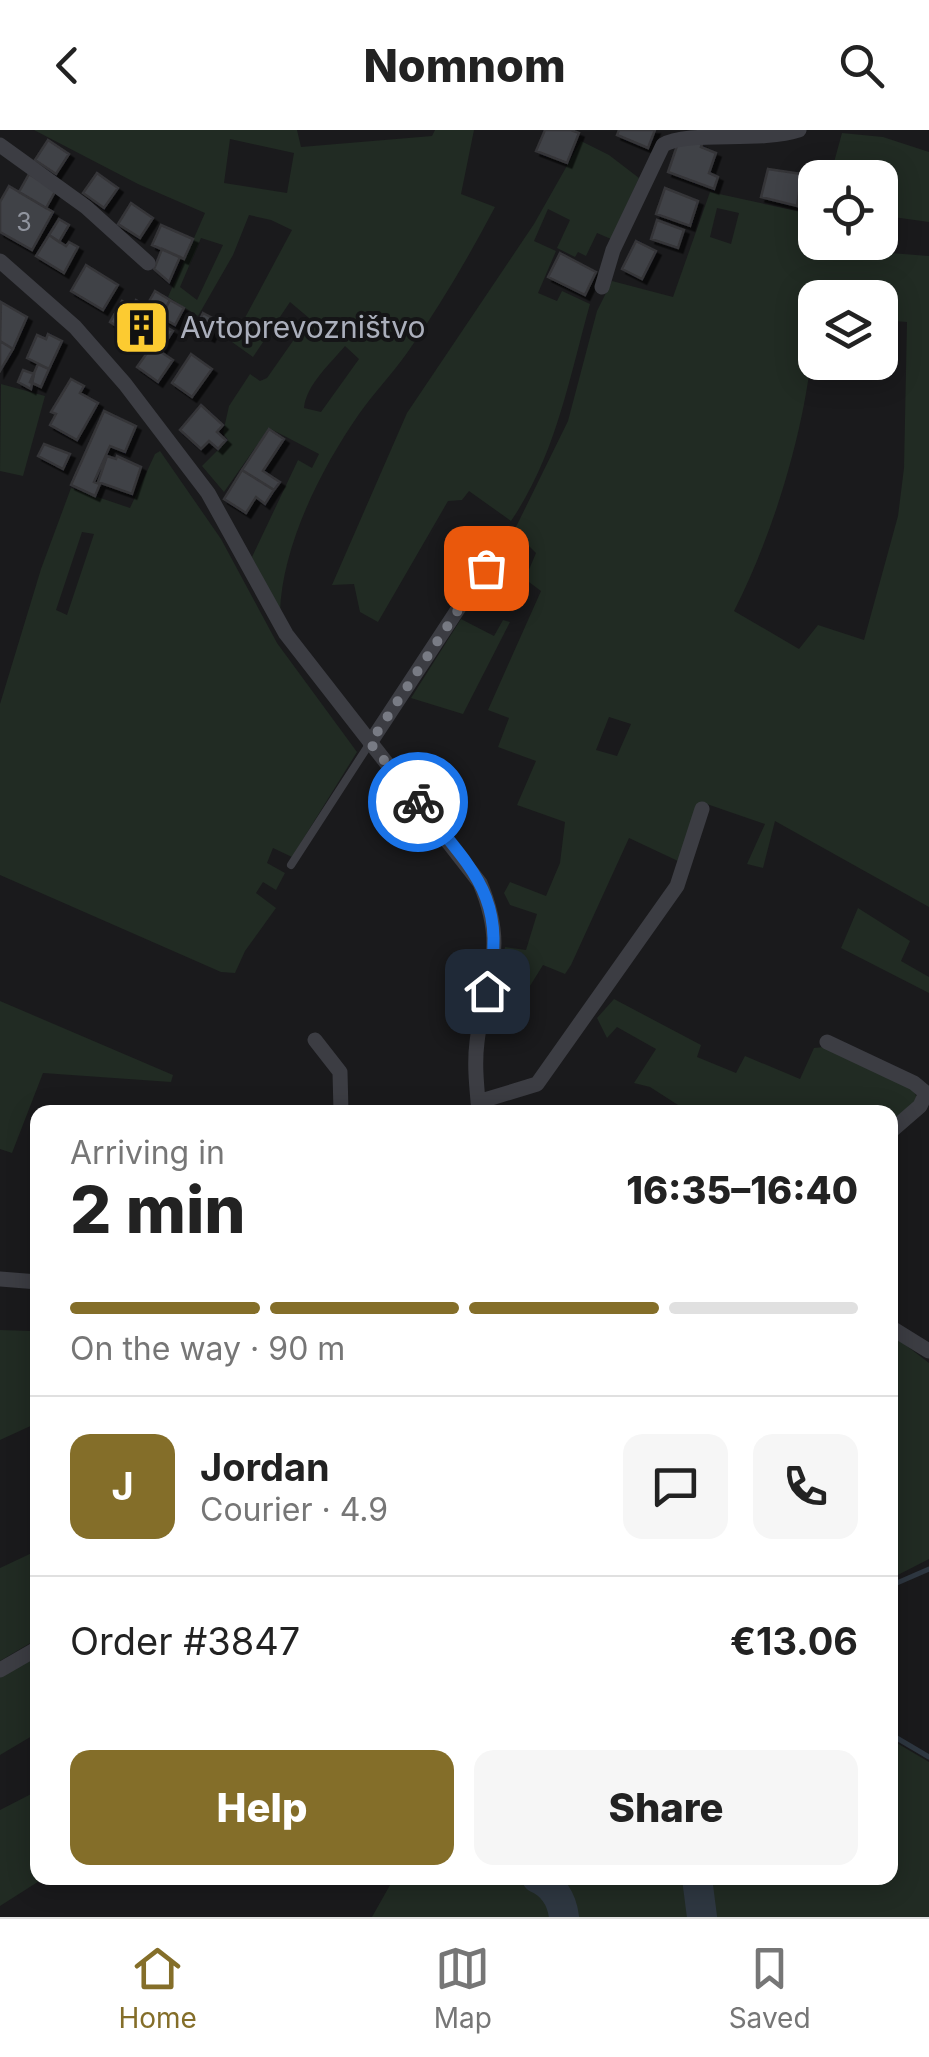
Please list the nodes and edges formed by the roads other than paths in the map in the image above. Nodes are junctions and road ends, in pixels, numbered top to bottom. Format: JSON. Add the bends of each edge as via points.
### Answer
{"nodes":[{"id":1,"x":798,"y":130,"type":"edge"},
{"id":2,"x":0,"y":145,"type":"edge"},
{"id":3,"x":0,"y":261,"type":"edge"},
{"id":4,"x":148,"y":263,"type":"dead end"},
{"id":5,"x":602,"y":287,"type":"dead end"},
{"id":6,"x":486,"y":568,"type":"dead end"},
{"id":7,"x":370,"y":743,"type":"junction"},
{"id":8,"x":702,"y":809,"type":"dead end"},
{"id":9,"x":291,"y":864,"type":"dead end"},
{"id":10,"x":316,"y":1040,"type":"dead end"},
{"id":11,"x":827,"y":1042,"type":"dead end"},
{"id":12,"x":341,"y":1105,"type":"edge"},
{"id":13,"x":478,"y":1105,"type":"edge"},
{"id":14,"x":483,"y":1105,"type":"edge"},
{"id":15,"x":898,"y":1125,"type":"edge"},
{"id":16,"x":0,"y":1279,"type":"edge"},
{"id":17,"x":30,"y":1281,"type":"edge"},
{"id":18,"x":898,"y":1331,"type":"edge"},
{"id":19,"x":929,"y":1351,"type":"edge"},
{"id":20,"x":30,"y":1653,"type":"edge"},
{"id":21,"x":0,"y":1670,"type":"edge"}],
"edges":[{"from":1,"to":5,"type":"street","via":[[672,135],[613,250]]},
{"from":2,"to":4,"type":"street","via":[[86,207]]},
{"from":3,"to":7,"type":"street","via":[[125,384],[208,493],[286,634]]},
{"from":6,"to":7,"type":"street"},
{"from":7,"to":9,"type":"lane"},
{"from":7,"to":13,"type":"street","via":[[466,862],[490,907],[496,935],[476,1046]]},
{"from":8,"to":14,"type":"street","via":[[677,886],[537,1084]]},
{"from":10,"to":12,"type":"street","via":[[340,1072]]},
{"from":11,"to":15,"type":"street","via":[[926,1093]]},
{"from":16,"to":17,"type":"street"},
{"from":18,"to":19,"type":"street"},
{"from":20,"to":21,"type":"street"}]}
